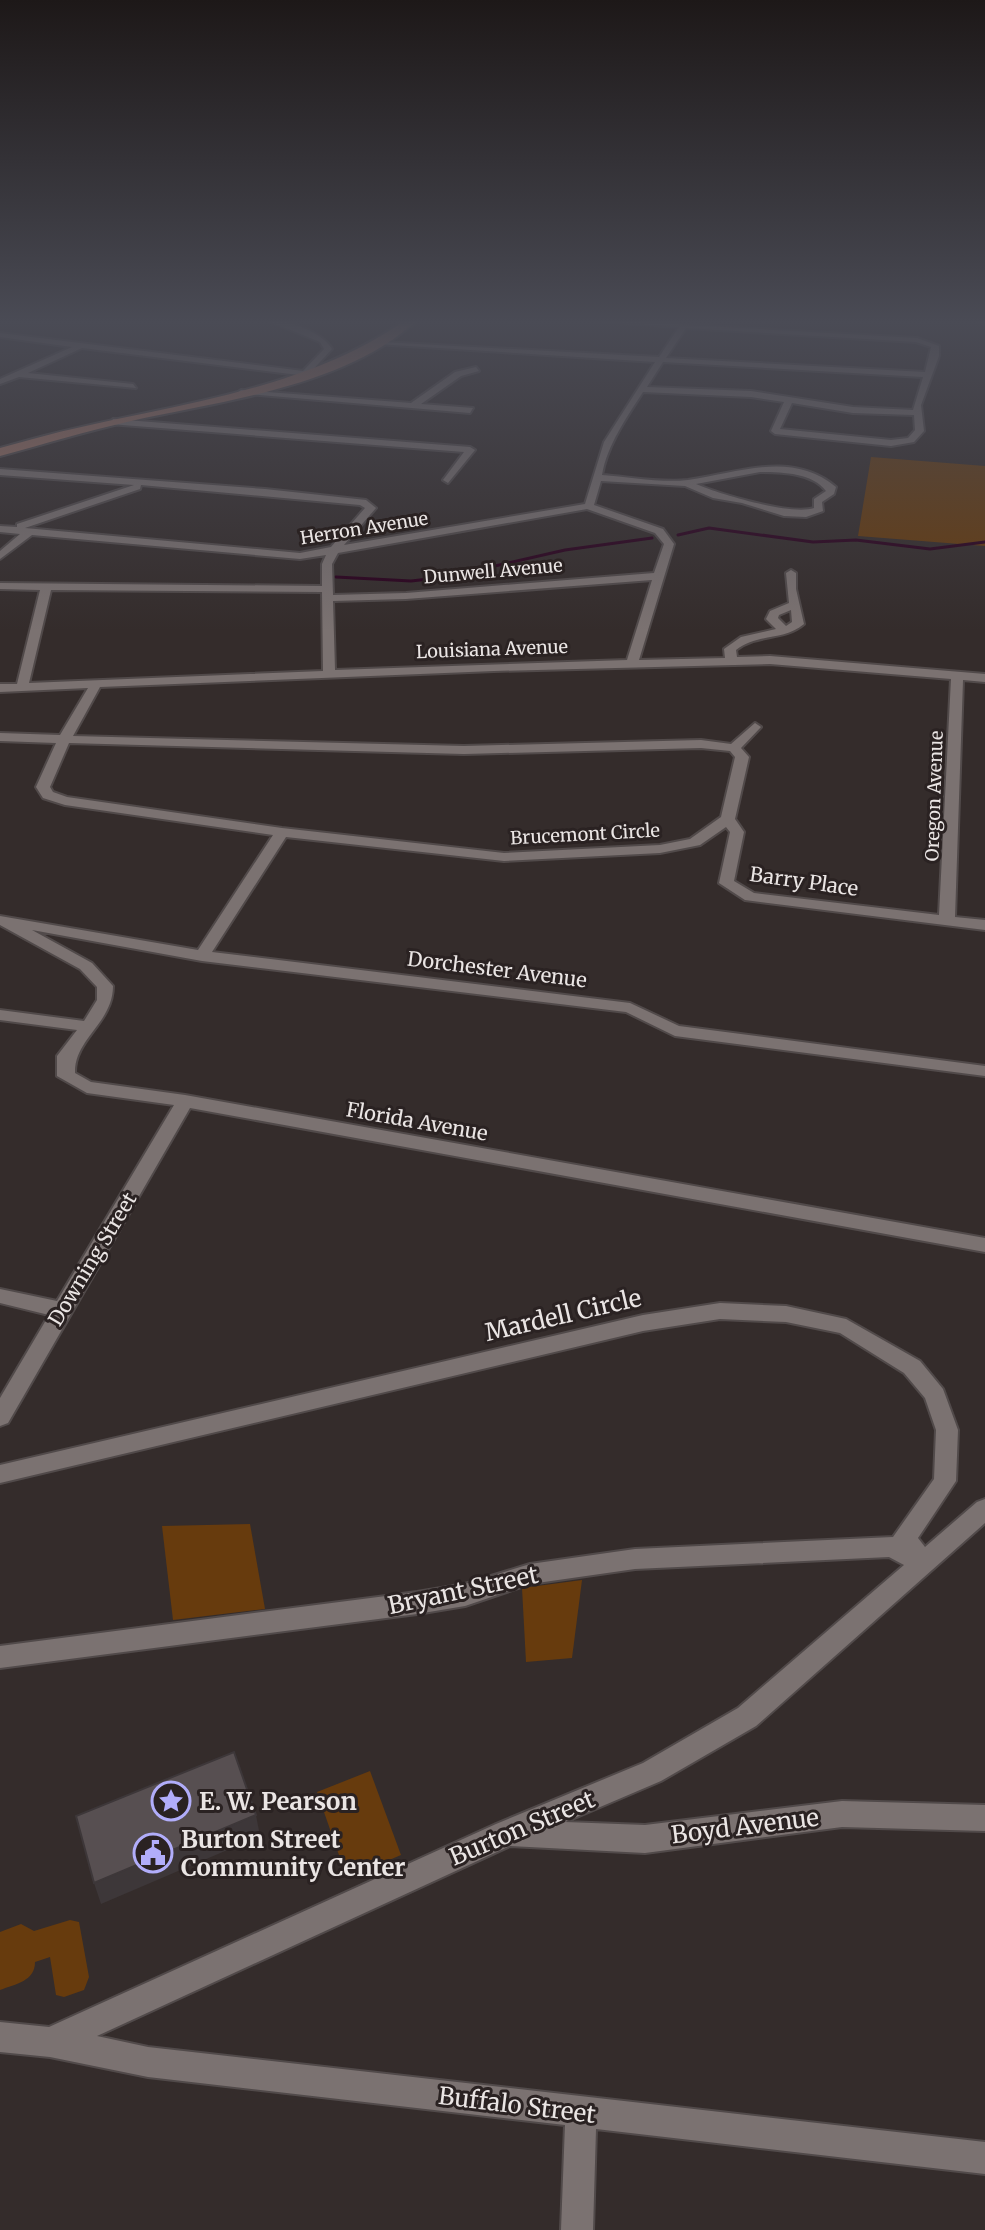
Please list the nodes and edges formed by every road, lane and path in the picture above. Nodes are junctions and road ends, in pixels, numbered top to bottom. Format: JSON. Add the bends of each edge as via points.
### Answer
{"nodes":[{"id":1,"x":109,"y":423,"type":"edge"},
{"id":2,"x":127,"y":423,"type":"edge"},
{"id":3,"x":623,"y":423,"type":"edge"},
{"id":4,"x":779,"y":423,"type":"edge"},
{"id":5,"x":919,"y":423,"type":"edge"},
{"id":6,"x":0,"y":452,"type":"edge"},
{"id":7,"x":0,"y":472,"type":"edge"},
{"id":8,"x":598,"y":478,"type":"junction"},
{"id":9,"x":448,"y":480,"type":"dead end"},
{"id":10,"x":687,"y":483,"type":"junction"},
{"id":11,"x":146,"y":485,"type":"junction"},
{"id":12,"x":588,"y":506,"type":"junction"},
{"id":13,"x":6,"y":530,"type":"edge"},
{"id":14,"x":30,"y":531,"type":"junction"},
{"id":15,"x":333,"y":552,"type":"junction"},
{"id":16,"x":0,"y":556,"type":"edge"},
{"id":17,"x":791,"y":573,"type":"dead end"},
{"id":18,"x":661,"y":576,"type":"junction"},
{"id":19,"x":0,"y":586,"type":"edge"},
{"id":20,"x":46,"y":588,"type":"junction"},
{"id":21,"x":327,"y":594,"type":"junction"},
{"id":22,"x":792,"y":606,"type":"junction"},
{"id":23,"x":786,"y":632,"type":"junction"},
{"id":24,"x":731,"y":661,"type":"junction"},
{"id":25,"x":632,"y":662,"type":"junction"},
{"id":26,"x":329,"y":673,"type":"junction"},
{"id":27,"x":957,"y":675,"type":"junction"},
{"id":28,"x":985,"y":678,"type":"edge"},
{"id":29,"x":96,"y":684,"type":"junction"},
{"id":30,"x":22,"y":687,"type":"junction"},
{"id":31,"x":0,"y":688,"type":"edge"},
{"id":32,"x":755,"y":727,"type":"dead end"},
{"id":33,"x":0,"y":737,"type":"edge"},
{"id":34,"x":67,"y":739,"type":"junction"},
{"id":35,"x":734,"y":748,"type":"junction"},
{"id":36,"x":728,"y":819,"type":"junction"},
{"id":37,"x":282,"y":832,"type":"junction"},
{"id":38,"x":947,"y":919,"type":"junction"},
{"id":39,"x":1,"y":920,"type":"edge"},
{"id":40,"x":985,"y":925,"type":"edge"},
{"id":41,"x":202,"y":956,"type":"junction"},
{"id":42,"x":0,"y":1015,"type":"edge"},
{"id":43,"x":89,"y":1027,"type":"junction"},
{"id":44,"x":985,"y":1071,"type":"edge"},
{"id":45,"x":185,"y":1101,"type":"junction"},
{"id":46,"x":985,"y":1245,"type":"edge"},
{"id":47,"x":0,"y":1296,"type":"edge"},
{"id":48,"x":62,"y":1310,"type":"junction"},
{"id":49,"x":0,"y":1417,"type":"edge"},
{"id":50,"x":0,"y":1474,"type":"edge"},
{"id":51,"x":985,"y":1509,"type":"edge"},
{"id":52,"x":924,"y":1564,"type":"junction"},
{"id":53,"x":0,"y":1657,"type":"edge"},
{"id":54,"x":985,"y":1818,"type":"edge"},
{"id":55,"x":506,"y":1834,"type":"junction"},
{"id":56,"x":0,"y":2037,"type":"edge"},
{"id":57,"x":50,"y":2042,"type":"junction"},
{"id":58,"x":581,"y":2113,"type":"junction"},
{"id":59,"x":985,"y":2158,"type":"edge"},
{"id":60,"x":577,"y":2230,"type":"edge"}],
"edges":[{"from":1,"to":6,"type":"main road"},
{"from":2,"to":9,"type":"street","via":[[470,450]]},
{"from":3,"to":8,"type":"street","via":[[600,461]]},
{"from":4,"to":5,"type":"street","via":[[775,431],[891,443],[911,440],[920,431]]},
{"from":7,"to":11,"type":"street"},
{"from":8,"to":10,"type":"street"},
{"from":8,"to":12,"type":"street"},
{"from":10,"to":10,"type":"street","via":[[716,496],[793,514],[814,513],[817,501],[831,492],[823,481],[780,469],[735,470]]},
{"from":11,"to":13,"type":"street"},
{"from":11,"to":15,"type":"street","via":[[363,502],[371,508]]},
{"from":12,"to":15,"type":"street","name":"Herron Avenue"},
{"from":12,"to":18,"type":"street","via":[[659,531],[669,544]]},
{"from":13,"to":14,"type":"street","name":"Herron Avenue"},
{"from":14,"to":15,"type":"street","name":"Herron Avenue","via":[[300,556]]},
{"from":14,"to":16,"type":"street"},
{"from":15,"to":21,"type":"street","via":[[327,564]]},
{"from":17,"to":22,"type":"street"},
{"from":18,"to":21,"type":"street","name":"Dunwell Avenue","via":[[406,596]]},
{"from":18,"to":25,"type":"street"},
{"from":19,"to":20,"type":"street","name":"Dunwell Avenue"},
{"from":20,"to":21,"type":"street","name":"Dunwell Avenue","via":[[138,585]]},
{"from":20,"to":30,"type":"street"},
{"from":21,"to":26,"type":"street"},
{"from":22,"to":23,"type":"street","via":[[798,624]]},
{"from":22,"to":23,"type":"street","via":[[772,619]]},
{"from":23,"to":24,"type":"street","via":[[738,641],[730,649]]},
{"from":24,"to":25,"type":"street","name":"Louisiana Avenue"},
{"from":24,"to":27,"type":"street","name":"Louisiana Avenue","via":[[838,663]]},
{"from":25,"to":26,"type":"street","name":"Louisiana Avenue"},
{"from":26,"to":29,"type":"street","name":"Louisiana Avenue"},
{"from":27,"to":28,"type":"street","name":"Louisiana Avenue"},
{"from":27,"to":38,"type":"street","name":"Oregon Avenue"},
{"from":29,"to":30,"type":"street","name":"Louisiana Avenue"},
{"from":29,"to":34,"type":"street","name":"Brucemont Circle"},
{"from":30,"to":31,"type":"street","name":"Louisiana Avenue"},
{"from":32,"to":35,"type":"street"},
{"from":33,"to":34,"type":"street"},
{"from":34,"to":35,"type":"street","via":[[467,750],[701,744]]},
{"from":34,"to":37,"type":"street","name":"Brucemont Circle","via":[[47,775],[43,787],[48,795]]},
{"from":35,"to":36,"type":"street","via":[[742,757]]},
{"from":36,"to":37,"type":"street","name":"Brucemont Circle","via":[[695,842],[660,849],[520,856]]},
{"from":36,"to":38,"type":"street","name":"Barry Place","via":[[737,832],[726,883],[735,891]]},
{"from":37,"to":41,"type":"street"},
{"from":38,"to":40,"type":"street"},
{"from":39,"to":41,"type":"street","name":"Dorchester Avenue"},
{"from":39,"to":43,"type":"street","name":"Florida Avenue","via":[[86,966],[105,986],[105,1000]]},
{"from":41,"to":44,"type":"street","name":"Dorchester Avenue","via":[[630,1008],[675,1031]]},
{"from":42,"to":43,"type":"street"},
{"from":43,"to":45,"type":"street","name":"Florida Avenue","via":[[66,1056],[66,1076],[87,1087]]},
{"from":45,"to":46,"type":"street","name":"Florida Avenue"},
{"from":45,"to":48,"type":"street","name":"Downing Street"},
{"from":47,"to":48,"type":"street"},
{"from":48,"to":49,"type":"street","name":"Downing Street"},
{"from":50,"to":52,"type":"street","name":"Mardell Circle","via":[[643,1323],[720,1311],[786,1314],[846,1327],[912,1367],[935,1395],[947,1430],[945,1481],[905,1538]]},
{"from":51,"to":52,"type":"street","name":"Burton Street"},
{"from":52,"to":53,"type":"street","name":"Bryant Street","via":[[892,1547],[635,1559],[530,1574],[465,1595],[417,1603]]},
{"from":52,"to":55,"type":"street","name":"Burton Street","via":[[747,1717],[652,1772]]},
{"from":54,"to":55,"type":"street","name":"Boyd Avenue","via":[[842,1814],[645,1839]]},
{"from":55,"to":57,"type":"street","name":"Burton Street"},
{"from":56,"to":57,"type":"street"},
{"from":57,"to":58,"type":"street","name":"Buffalo Street","via":[[148,2062]]},
{"from":58,"to":59,"type":"street","name":"Buffalo Street"},
{"from":58,"to":60,"type":"street"}]}
